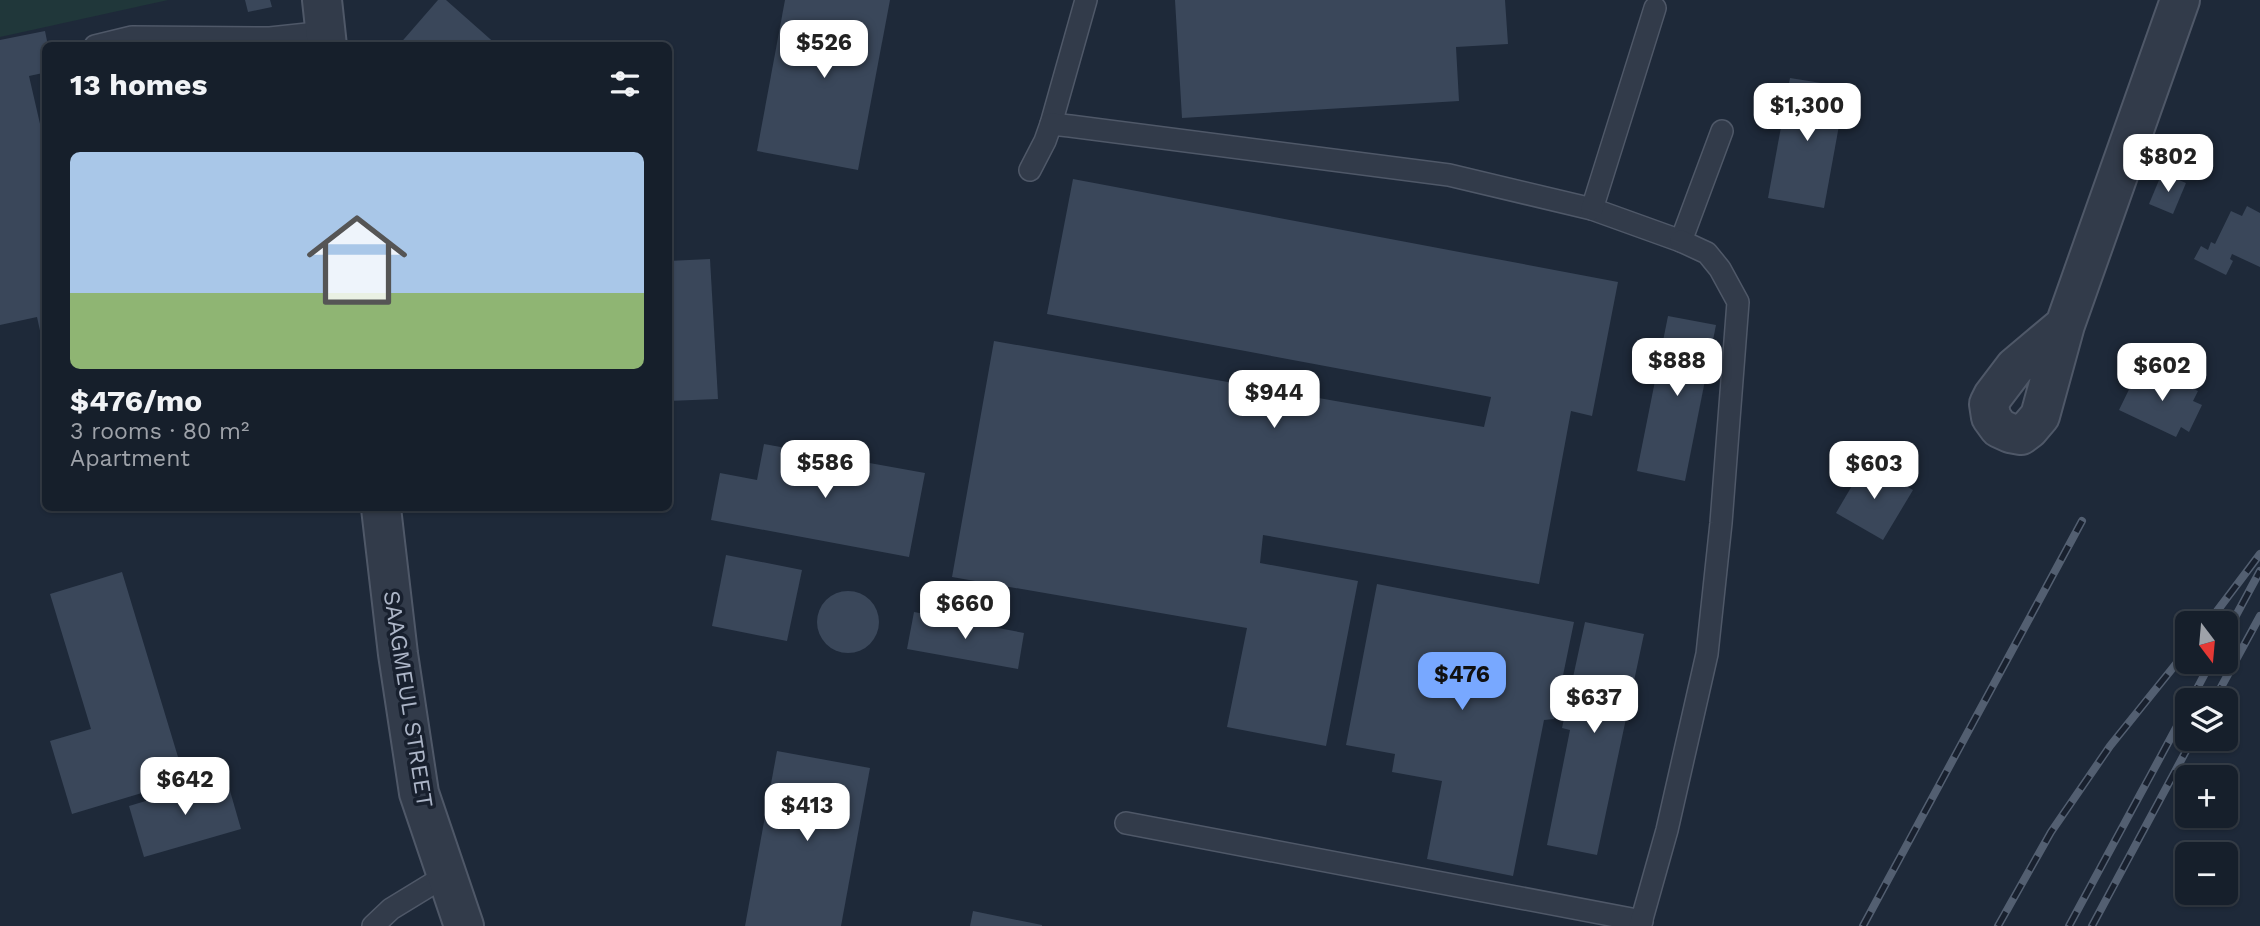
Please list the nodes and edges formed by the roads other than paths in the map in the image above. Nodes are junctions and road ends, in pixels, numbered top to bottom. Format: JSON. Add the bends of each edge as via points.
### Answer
{"nodes":[{"id":1,"x":1086,"y":0,"type":"edge"},
{"id":2,"x":2180,"y":0,"type":"edge"},
{"id":3,"x":1655,"y":8,"type":"dead end"},
{"id":4,"x":325,"y":26,"type":"edge"},
{"id":5,"x":111,"y":42,"type":"edge"},
{"id":6,"x":1051,"y":124,"type":"junction"},
{"id":7,"x":1722,"y":131,"type":"dead end"},
{"id":8,"x":1030,"y":170,"type":"dead end"},
{"id":9,"x":1592,"y":209,"type":"junction"},
{"id":10,"x":1681,"y":241,"type":"junction"},
{"id":11,"x":2065,"y":325,"type":"dead end"},
{"id":12,"x":381,"y":511,"type":"edge"},
{"id":13,"x":1126,"y":823,"type":"dead end"},
{"id":14,"x":445,"y":876,"type":"junction"},
{"id":15,"x":1641,"y":924,"type":"edge"},
{"id":16,"x":373,"y":926,"type":"edge"},
{"id":17,"x":464,"y":926,"type":"edge"}],
"edges":[{"from":1,"to":6,"type":"lane"},
{"from":2,"to":11,"type":"street"},
{"from":3,"to":9,"type":"lane"},
{"from":4,"to":5,"type":"lane","via":[[270,38],[132,37]]},
{"from":6,"to":8,"type":"lane"},
{"from":6,"to":9,"type":"lane","via":[[1449,175]]},
{"from":7,"to":10,"type":"lane"},
{"from":9,"to":10,"type":"lane"},
{"from":10,"to":15,"type":"lane","via":[[1707,253],[1738,302],[1707,654]]},
{"from":12,"to":14,"type":"street","name":"SAAGMEUL STREET","via":[[419,793]]},
{"from":13,"to":15,"type":"lane"},
{"from":14,"to":16,"type":"lane","via":[[391,909]]},
{"from":14,"to":17,"type":"street","name":"SAAGMEUL STREET"}]}
